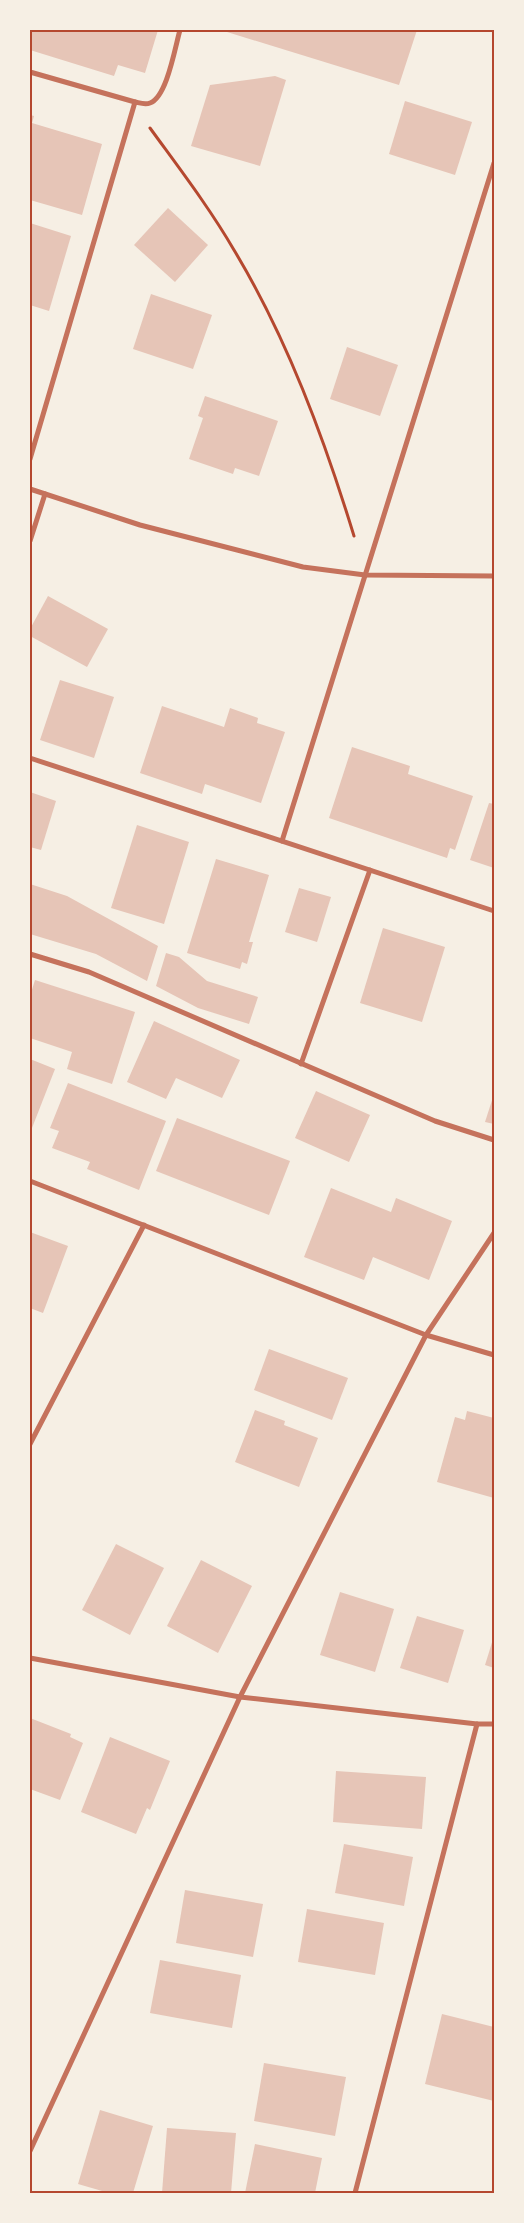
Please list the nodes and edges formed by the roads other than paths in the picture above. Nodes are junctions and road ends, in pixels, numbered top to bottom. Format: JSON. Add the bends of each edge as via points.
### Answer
{"nodes":[{"id":1,"x":180,"y":30,"type":"edge"},
{"id":2,"x":30,"y":72,"type":"edge"},
{"id":3,"x":134,"y":102,"type":"junction"},
{"id":4,"x":494,"y":163,"type":"edge"},
{"id":5,"x":30,"y":459,"type":"edge"},
{"id":6,"x":30,"y":489,"type":"edge"},
{"id":7,"x":45,"y":494,"type":"junction"},
{"id":8,"x":30,"y":540,"type":"edge"},
{"id":9,"x":365,"y":575,"type":"junction"},
{"id":10,"x":494,"y":576,"type":"edge"},
{"id":11,"x":30,"y":758,"type":"edge"},
{"id":12,"x":282,"y":841,"type":"junction"},
{"id":13,"x":370,"y":870,"type":"junction"},
{"id":14,"x":494,"y":912,"type":"edge"},
{"id":15,"x":30,"y":954,"type":"edge"},
{"id":16,"x":301,"y":1064,"type":"junction"},
{"id":17,"x":494,"y":1140,"type":"edge"},
{"id":18,"x":30,"y":1181,"type":"edge"},
{"id":19,"x":144,"y":1225,"type":"junction"},
{"id":20,"x":494,"y":1233,"type":"edge"},
{"id":21,"x":426,"y":1336,"type":"junction"},
{"id":22,"x":494,"y":1355,"type":"edge"},
{"id":23,"x":30,"y":1444,"type":"edge"},
{"id":24,"x":30,"y":1658,"type":"edge"},
{"id":25,"x":240,"y":1697,"type":"junction"},
{"id":26,"x":476,"y":1724,"type":"junction"},
{"id":27,"x":494,"y":1724,"type":"edge"},
{"id":28,"x":30,"y":2151,"type":"edge"},
{"id":29,"x":356,"y":2193,"type":"edge"}],
"edges":[{"from":1,"to":3,"type":"street","via":[[158,97],[145,104]]},
{"from":2,"to":3,"type":"street"},
{"from":3,"to":5,"type":"street"},
{"from":4,"to":9,"type":"street"},
{"from":6,"to":7,"type":"street"},
{"from":7,"to":8,"type":"street"},
{"from":7,"to":9,"type":"street","via":[[231,550],[303,567]]},
{"from":9,"to":10,"type":"street"},
{"from":9,"to":12,"type":"street"},
{"from":11,"to":12,"type":"street"},
{"from":12,"to":13,"type":"street"},
{"from":13,"to":14,"type":"street"},
{"from":13,"to":16,"type":"street"},
{"from":15,"to":16,"type":"street","via":[[89,972]]},
{"from":16,"to":17,"type":"street","via":[[435,1120]]},
{"from":18,"to":19,"type":"street"},
{"from":19,"to":21,"type":"street"},
{"from":19,"to":23,"type":"street"},
{"from":20,"to":21,"type":"street"},
{"from":21,"to":22,"type":"street"},
{"from":21,"to":25,"type":"street"},
{"from":24,"to":25,"type":"street"},
{"from":25,"to":26,"type":"street"},
{"from":25,"to":28,"type":"street"},
{"from":26,"to":27,"type":"street"},
{"from":26,"to":29,"type":"street"}]}
